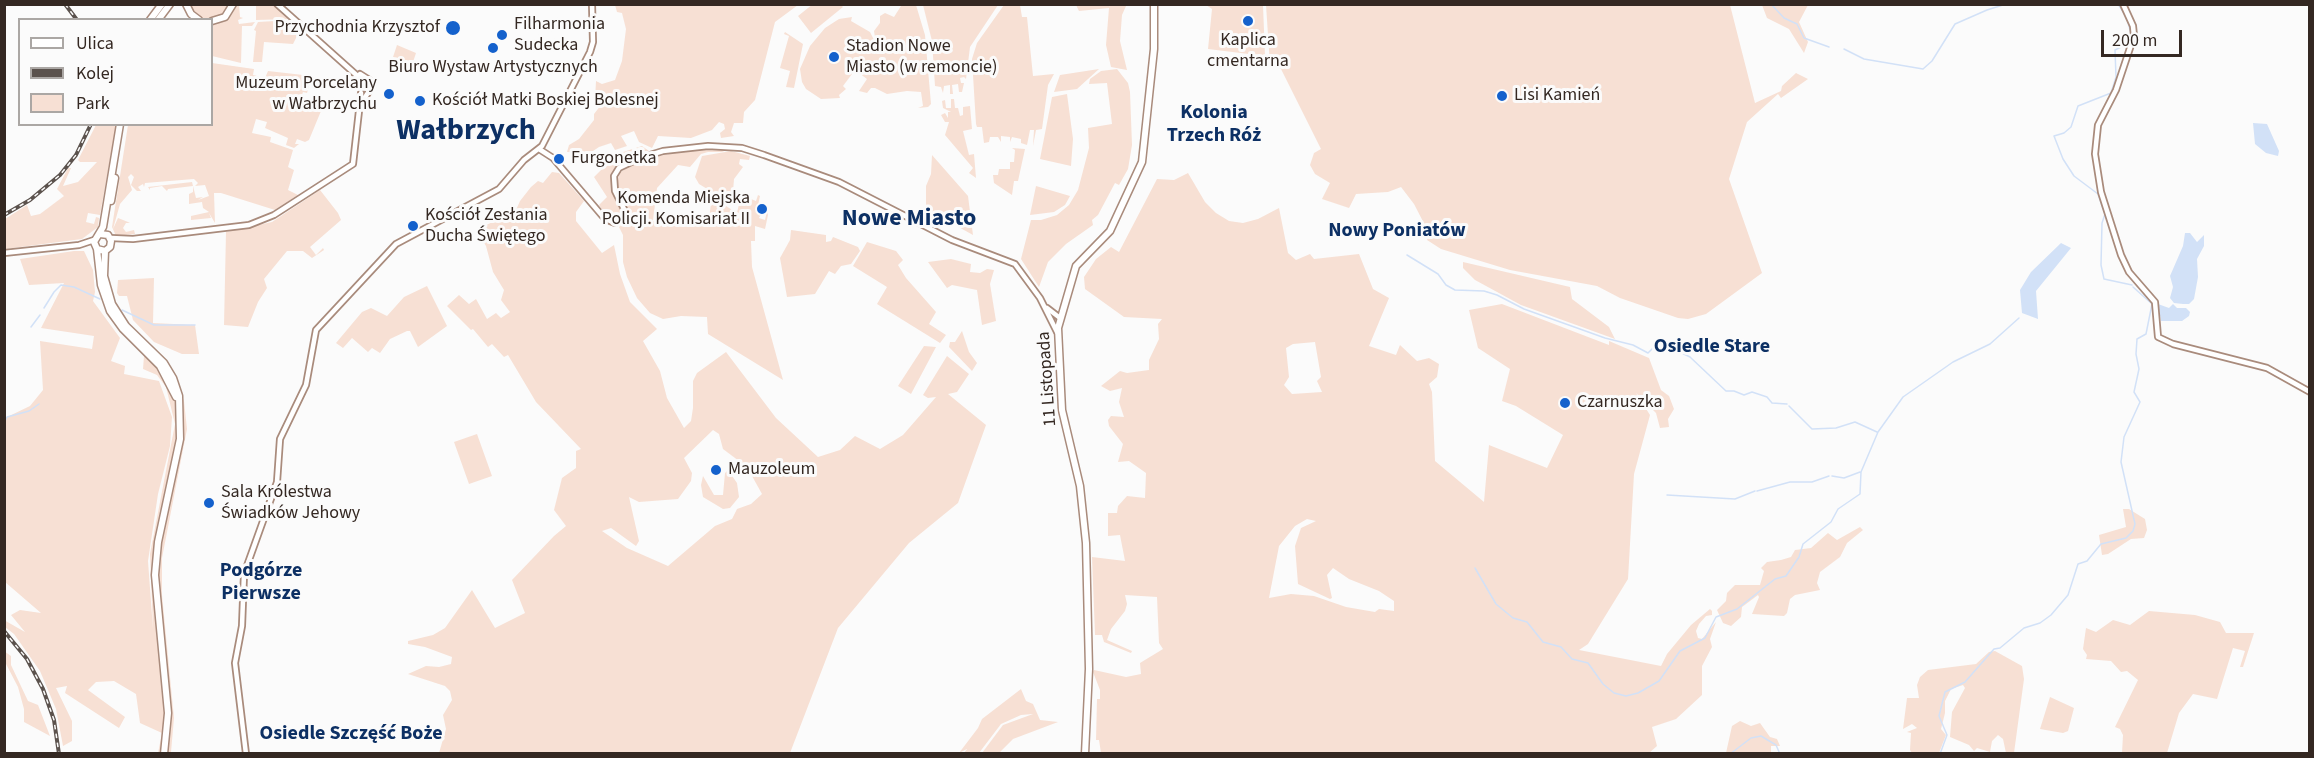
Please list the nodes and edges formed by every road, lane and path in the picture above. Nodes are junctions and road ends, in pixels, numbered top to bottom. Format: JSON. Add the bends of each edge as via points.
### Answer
{"nodes":[{"id":1,"x":162,"y":4,"type":"edge"},
{"id":2,"x":170,"y":4,"type":"edge"},
{"id":3,"x":186,"y":4,"type":"edge"},
{"id":4,"x":233,"y":4,"type":"edge"},
{"id":5,"x":277,"y":4,"type":"edge"},
{"id":6,"x":592,"y":4,"type":"edge"},
{"id":7,"x":1154,"y":4,"type":"edge"},
{"id":8,"x":2123,"y":4,"type":"edge"},
{"id":9,"x":152,"y":18,"type":"edge"},
{"id":10,"x":160,"y":18,"type":"edge"},
{"id":11,"x":196,"y":18,"type":"edge"},
{"id":12,"x":213,"y":21,"type":"edge"},
{"id":13,"x":364,"y":80,"type":"junction"},
{"id":14,"x":363,"y":94,"type":"junction"},
{"id":15,"x":122,"y":126,"type":"edge"},
{"id":16,"x":122,"y":126,"type":"edge"},
{"id":17,"x":539,"y":149,"type":"junction"},
{"id":18,"x":100,"y":234,"type":"junction"},
{"id":19,"x":110,"y":240,"type":"junction"},
{"id":20,"x":95,"y":245,"type":"junction"},
{"id":21,"x":105,"y":251,"type":"junction"},
{"id":22,"x":4,"y":253,"type":"edge"},
{"id":23,"x":1064,"y":307,"type":"junction"},
{"id":24,"x":1047,"y":308,"type":"junction"},
{"id":25,"x":1051,"y":319,"type":"junction"},
{"id":26,"x":1060,"y":319,"type":"junction"},
{"id":27,"x":1058,"y":334,"type":"junction"},
{"id":28,"x":2310,"y":392,"type":"edge"},
{"id":29,"x":180,"y":417,"type":"junction"},
{"id":30,"x":164,"y":753,"type":"edge"},
{"id":31,"x":246,"y":753,"type":"edge"},
{"id":32,"x":1083,"y":753,"type":"edge"}],
"edges":[{"from":1,"to":9,"type":"main road"},
{"from":2,"to":10,"type":"main road"},
{"from":3,"to":11,"type":"main road"},
{"from":4,"to":12,"type":"main road","via":[[225,17]]},
{"from":5,"to":13,"type":"street"},
{"from":6,"to":17,"type":"street","via":[[590,52]]},
{"from":7,"to":23,"type":"main road","name":"11 Listopada","via":[[1154,49],[1142,162],[1110,231],[1076,266]]},
{"from":8,"to":28,"type":"street","via":[[2134,36],[2116,90],[2098,125],[2095,154],[2101,192],[2121,255],[2129,272],[2155,302],[2158,337],[2267,368]]},
{"from":13,"to":14,"type":"street"},
{"from":13,"to":14,"type":"street","via":[[373,85],[370,92]]},
{"from":14,"to":19,"type":"street","via":[[355,158],[346,169],[256,223]]},
{"from":15,"to":18,"type":"main road"},
{"from":16,"to":19,"type":"main road","via":[[107,223]]},
{"from":17,"to":24,"type":"street","via":[[554,158],[607,221],[615,224],[622,220],[625,211],[613,182],[624,165],[655,153],[691,147],[749,150],[831,179],[952,240],[1011,261],[1023,271]]},
{"from":17,"to":31,"type":"street","via":[[497,190],[396,244],[339,303],[314,336],[306,385],[280,439],[277,482],[243,584],[235,673]]},
{"from":18,"to":19,"type":"main road"},
{"from":18,"to":20,"type":"main road"},
{"from":19,"to":21,"type":"main road"},
{"from":20,"to":21,"type":"main road"},
{"from":20,"to":22,"type":"street"},
{"from":20,"to":29,"type":"main road","via":[[108,306],[123,329],[165,373],[175,393]]},
{"from":21,"to":29,"type":"main road","via":[[104,276],[112,304],[126,326],[170,372],[178,389]]},
{"from":23,"to":24,"type":"street"},
{"from":23,"to":26,"type":"main road","name":"11 Listopada"},
{"from":24,"to":25,"type":"street"},
{"from":24,"to":26,"type":"street"},
{"from":25,"to":26,"type":"street"},
{"from":25,"to":27,"type":"street"},
{"from":26,"to":27,"type":"main road","name":"11 Listopada"},
{"from":27,"to":32,"type":"main road","name":"11 Listopada","via":[[1062,410],[1079,481],[1086,543],[1088,703]]},
{"from":29,"to":30,"type":"main road","via":[[177,455],[155,569],[168,713]]}]}
